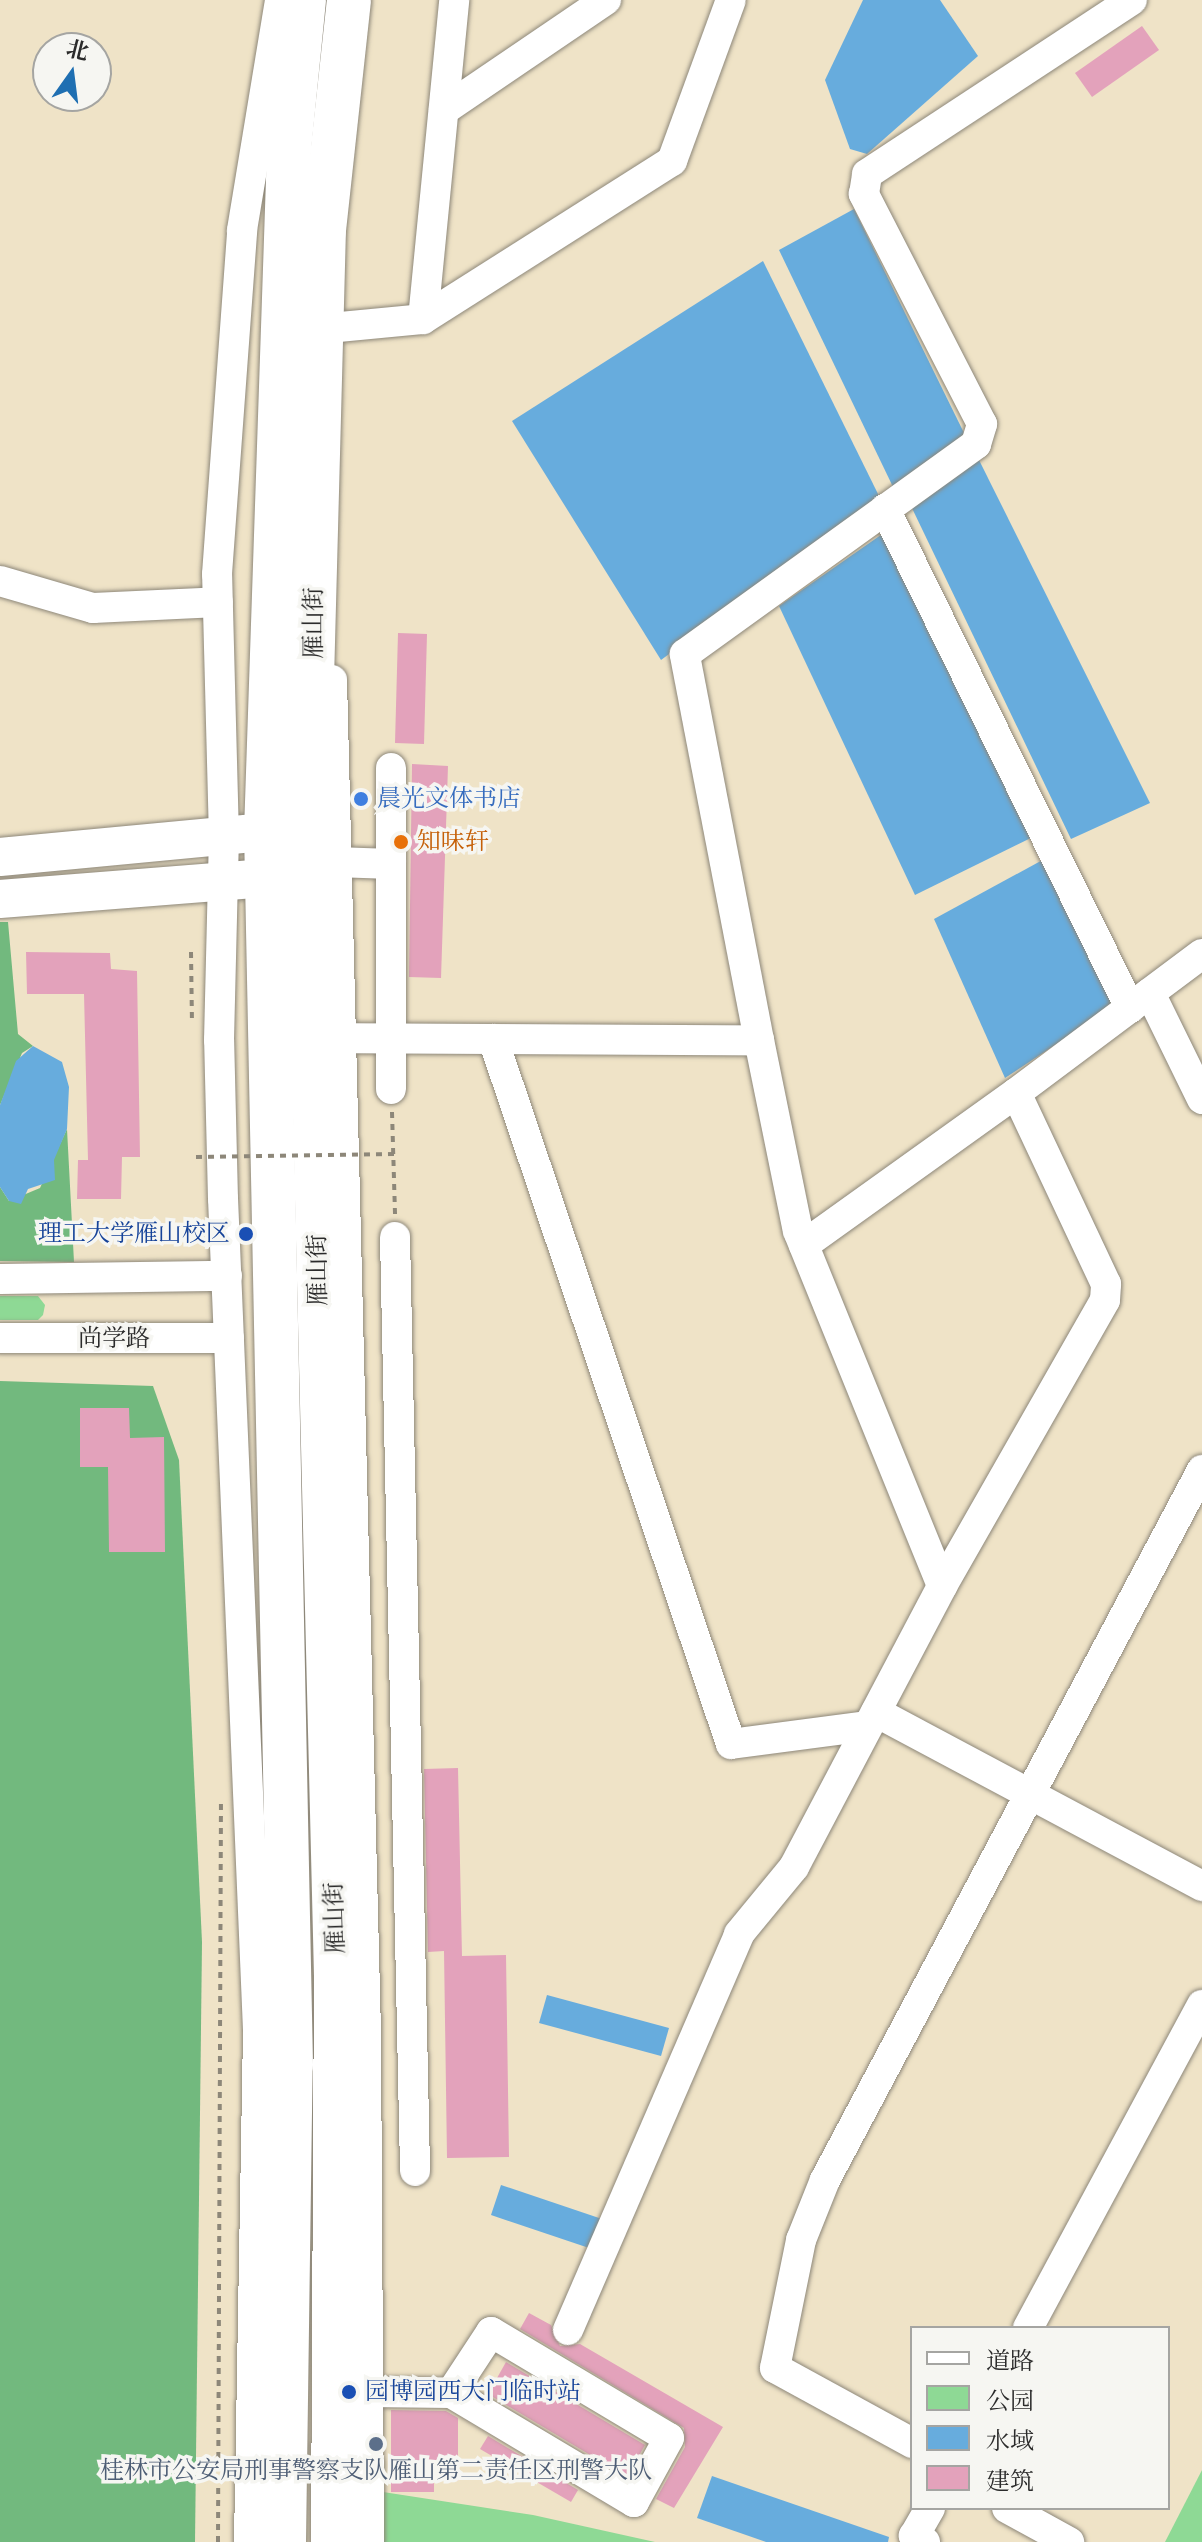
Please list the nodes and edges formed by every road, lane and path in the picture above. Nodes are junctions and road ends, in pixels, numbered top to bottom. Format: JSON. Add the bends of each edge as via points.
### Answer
{"nodes":[{"id":1,"x":280,"y":0,"type":"edge"},
{"id":2,"x":304,"y":0,"type":"edge"},
{"id":3,"x":349,"y":0,"type":"edge"},
{"id":4,"x":365,"y":0,"type":"edge"},
{"id":5,"x":454,"y":0,"type":"edge"},
{"id":6,"x":606,"y":0,"type":"edge"},
{"id":7,"x":731,"y":0,"type":"edge"},
{"id":8,"x":1132,"y":0,"type":"edge"},
{"id":9,"x":444,"y":110,"type":"junction"},
{"id":10,"x":423,"y":319,"type":"junction"},
{"id":11,"x":328,"y":328,"type":"junction"},
{"id":12,"x":885,"y":509,"type":"junction"},
{"id":13,"x":0,"y":581,"type":"edge"},
{"id":14,"x":218,"y":602,"type":"junction"},
{"id":15,"x":391,"y":768,"type":"dead end"},
{"id":16,"x":245,"y":835,"type":"junction"},
{"id":17,"x":0,"y":857,"type":"edge"},
{"id":18,"x":336,"y":862,"type":"junction"},
{"id":19,"x":391,"y":864,"type":"junction"},
{"id":20,"x":245,"y":880,"type":"junction"},
{"id":21,"x":0,"y":899,"type":"edge"},
{"id":22,"x":191,"y":952,"type":"dead end"},
{"id":23,"x":1202,"y":954,"type":"edge"},
{"id":24,"x":1140,"y":1000,"type":"junction"},
{"id":25,"x":193,"y":1031,"type":"dead end"},
{"id":26,"x":327,"y":1038,"type":"junction"},
{"id":27,"x":391,"y":1039,"type":"junction"},
{"id":28,"x":493,"y":1039,"type":"junction"},
{"id":29,"x":759,"y":1040,"type":"junction"},
{"id":30,"x":391,"y":1089,"type":"joint"},
{"id":31,"x":1016,"y":1093,"type":"junction"},
{"id":32,"x":1202,"y":1099,"type":"edge"},
{"id":33,"x":195,"y":1141,"type":"dead end"},
{"id":34,"x":394,"y":1154,"type":"junction"},
{"id":35,"x":196,"y":1157,"type":"junction"},
{"id":36,"x":196,"y":1172,"type":"dead end"},
{"id":37,"x":395,"y":1237,"type":"joint"},
{"id":38,"x":804,"y":1245,"type":"junction"},
{"id":39,"x":227,"y":1276,"type":"junction"},
{"id":40,"x":0,"y":1279,"type":"edge"},
{"id":41,"x":0,"y":1338,"type":"edge"},
{"id":42,"x":229,"y":1338,"type":"junction"},
{"id":43,"x":1202,"y":1470,"type":"edge"},
{"id":44,"x":353,"y":1553,"type":"junction"},
{"id":45,"x":402,"y":1553,"type":"junction"},
{"id":46,"x":942,"y":1586,"type":"junction"},
{"id":47,"x":872,"y":1719,"type":"junction"},
{"id":48,"x":221,"y":1786,"type":"dead end"},
{"id":49,"x":1028,"y":1797,"type":"junction"},
{"id":50,"x":1202,"y":1886,"type":"edge"},
{"id":51,"x":1202,"y":2005,"type":"edge"},
{"id":52,"x":413,"y":2080,"type":"junction"},
{"id":53,"x":366,"y":2081,"type":"junction"},
{"id":54,"x":415,"y":2171,"type":"dead end"},
{"id":55,"x":1029,"y":2326,"type":"edge"},
{"id":56,"x":568,"y":2330,"type":"dead end"},
{"id":57,"x":368,"y":2392,"type":"junction"},
{"id":58,"x":451,"y":2393,"type":"junction"},
{"id":59,"x":910,"y":2442,"type":"edge"},
{"id":60,"x":929,"y":2510,"type":"edge"},
{"id":61,"x":1011,"y":2510,"type":"edge"},
{"id":62,"x":218,"y":2542,"type":"edge"},
{"id":63,"x":249,"y":2542,"type":"edge"},
{"id":64,"x":284,"y":2542,"type":"edge"},
{"id":65,"x":333,"y":2542,"type":"edge"},
{"id":66,"x":369,"y":2542,"type":"edge"},
{"id":67,"x":925,"y":2542,"type":"edge"},
{"id":68,"x":1069,"y":2542,"type":"edge"}],
"edges":[{"from":1,"to":14,"type":"street","via":[[242,230]]},
{"from":2,"to":16,"type":"highway","name":"雁山街","via":[[289,150]]},
{"from":3,"to":11,"type":"highway","name":"雁山街","via":[[324,230]]},
{"from":4,"to":11,"type":"street"},
{"from":5,"to":9,"type":"street"},
{"from":6,"to":9,"type":"street"},
{"from":7,"to":10,"type":"street","via":[[672,161]]},
{"from":8,"to":12,"type":"street","via":[[867,174],[864,194],[982,424],[976,444]]},
{"from":9,"to":10,"type":"street"},
{"from":10,"to":11,"type":"street"},
{"from":11,"to":18,"type":"street"},
{"from":11,"to":26,"type":"highway","name":"雁山街","via":[[308,831]]},
{"from":12,"to":24,"type":"street"},
{"from":12,"to":29,"type":"street","via":[[685,654]]},
{"from":13,"to":14,"type":"street","via":[[93,608]]},
{"from":14,"to":16,"type":"street"},
{"from":15,"to":19,"type":"street"},
{"from":16,"to":17,"type":"main road"},
{"from":16,"to":20,"type":"highway","name":"雁山街"},
{"from":18,"to":19,"type":"street"},
{"from":18,"to":26,"type":"street"},
{"from":19,"to":27,"type":"street"},
{"from":20,"to":21,"type":"main road"},
{"from":20,"to":39,"type":"street","via":[[219,1040]]},
{"from":20,"to":64,"type":"highway","name":"雁山街","via":[[291,2065]]},
{"from":22,"to":25,"type":"path"},
{"from":23,"to":24,"type":"street"},
{"from":24,"to":31,"type":"street"},
{"from":24,"to":32,"type":"street"},
{"from":26,"to":27,"type":"street"},
{"from":26,"to":44,"type":"street"},
{"from":26,"to":65,"type":"highway","name":"雁山街","via":[[336,1976]]},
{"from":27,"to":28,"type":"street"},
{"from":27,"to":30,"type":"street"},
{"from":28,"to":29,"type":"street"},
{"from":28,"to":47,"type":"street","via":[[731,1744]]},
{"from":29,"to":38,"type":"street"},
{"from":30,"to":34,"type":"path"},
{"from":31,"to":38,"type":"street"},
{"from":31,"to":46,"type":"street","via":[[1106,1284],[1105,1300]]},
{"from":33,"to":35,"type":"path"},
{"from":34,"to":35,"type":"path","bridge":true},
{"from":34,"to":37,"type":"path"},
{"from":35,"to":36,"type":"path"},
{"from":37,"to":45,"type":"street"},
{"from":38,"to":46,"type":"street"},
{"from":39,"to":40,"type":"street"},
{"from":39,"to":42,"type":"street"},
{"from":41,"to":42,"type":"street","name":"尚学路"},
{"from":42,"to":63,"type":"street","via":[[258,2030]]},
{"from":43,"to":49,"type":"street"},
{"from":44,"to":45,"type":"street"},
{"from":44,"to":53,"type":"street"},
{"from":45,"to":52,"type":"street"},
{"from":46,"to":47,"type":"street"},
{"from":47,"to":49,"type":"street"},
{"from":47,"to":56,"type":"street","via":[[794,1867],[739,1934]]},
{"from":48,"to":62,"type":"path"},
{"from":49,"to":50,"type":"street"},
{"from":49,"to":59,"type":"street","via":[[825,2180],[801,2240],[775,2368]]},
{"from":51,"to":55,"type":"street"},
{"from":52,"to":53,"type":"street"},
{"from":52,"to":54,"type":"street"},
{"from":53,"to":57,"type":"street"},
{"from":57,"to":58,"type":"street"},
{"from":57,"to":66,"type":"street"},
{"from":58,"to":58,"type":"street","via":[[491,2332],[669,2438],[634,2502]]},
{"from":60,"to":67,"type":"street","via":[[914,2536]]},
{"from":61,"to":68,"type":"street"}]}
